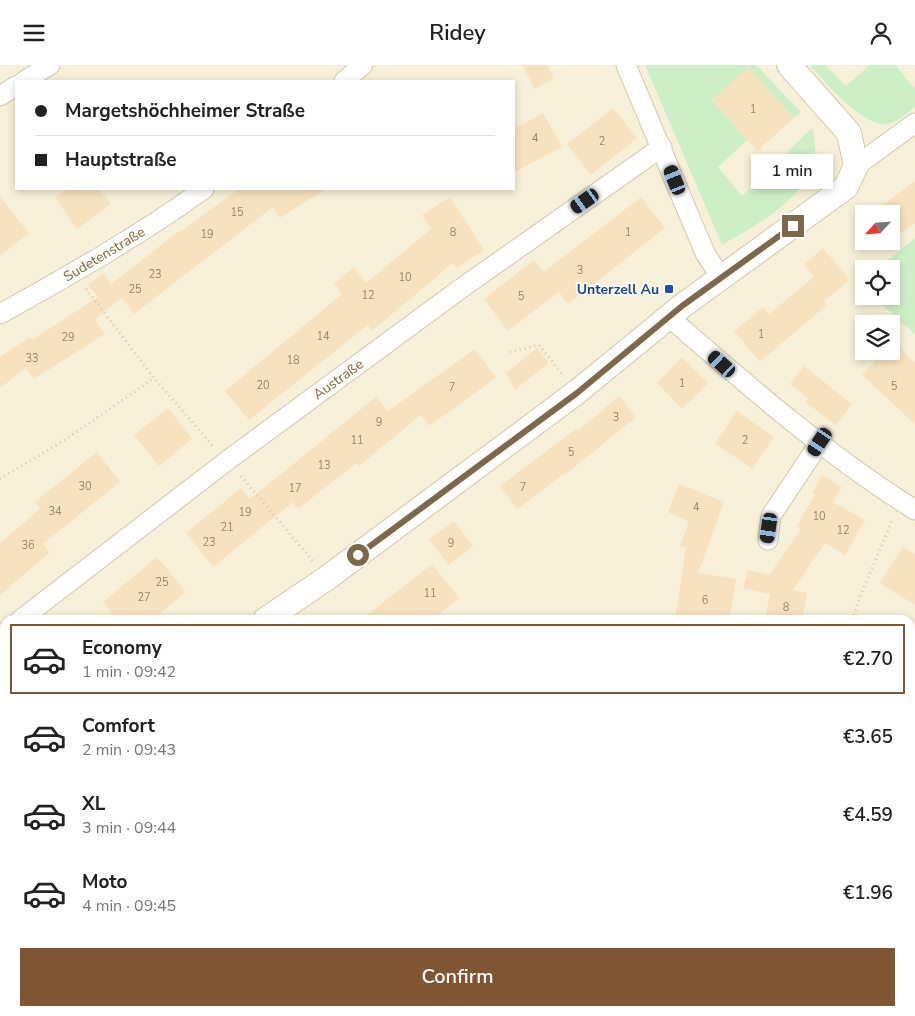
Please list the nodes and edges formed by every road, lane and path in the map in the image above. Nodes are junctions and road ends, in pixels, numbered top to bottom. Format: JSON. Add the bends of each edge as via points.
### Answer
{"nodes":[{"id":1,"x":50,"y":65,"type":"edge"},
{"id":2,"x":363,"y":65,"type":"edge"},
{"id":3,"x":626,"y":65,"type":"edge"},
{"id":4,"x":789,"y":65,"type":"edge"},
{"id":5,"x":26,"y":80,"type":"edge"},
{"id":6,"x":345,"y":80,"type":"edge"},
{"id":7,"x":15,"y":87,"type":"edge"},
{"id":8,"x":0,"y":96,"type":"edge"},
{"id":9,"x":915,"y":123,"type":"edge"},
{"id":10,"x":662,"y":147,"type":"junction"},
{"id":11,"x":856,"y":166,"type":"junction"},
{"id":12,"x":203,"y":190,"type":"edge"},
{"id":13,"x":74,"y":273,"type":"junction"},
{"id":14,"x":721,"y":278,"type":"junction"},
{"id":15,"x":0,"y":314,"type":"edge"},
{"id":16,"x":669,"y":317,"type":"junction"},
{"id":17,"x":510,"y":352,"type":"dead end"},
{"id":18,"x":557,"y":368,"type":"dead end"},
{"id":19,"x":154,"y":378,"type":"junction"},
{"id":20,"x":820,"y":442,"type":"junction"},
{"id":21,"x":228,"y":460,"type":"junction"},
{"id":22,"x":0,"y":479,"type":"edge"},
{"id":23,"x":908,"y":506,"type":"edge"},
{"id":24,"x":768,"y":540,"type":"dead end"},
{"id":25,"x":326,"y":578,"type":"junction"},
{"id":26,"x":26,"y":615,"type":"edge"},
{"id":27,"x":272,"y":615,"type":"edge"},
{"id":28,"x":854,"y":615,"type":"edge"}],
"edges":[{"from":1,"to":5,"type":"street"},
{"from":2,"to":6,"type":"street"},
{"from":3,"to":10,"type":"street"},
{"from":4,"to":11,"type":"street","via":[[848,133]]},
{"from":7,"to":8,"type":"street"},
{"from":9,"to":11,"type":"street"},
{"from":10,"to":14,"type":"street","via":[[705,253]]},
{"from":10,"to":21,"type":"street","name":"Austraße","via":[[463,287]]},
{"from":11,"to":14,"type":"street","via":[[846,187]]},
{"from":12,"to":13,"type":"street","name":"Sudetenstraße"},
{"from":13,"to":15,"type":"street","name":"Sudetenstraße"},
{"from":13,"to":19,"type":"path"},
{"from":14,"to":16,"type":"street"},
{"from":16,"to":20,"type":"street","via":[[736,376]]},
{"from":16,"to":25,"type":"street","via":[[577,393]]},
{"from":17,"to":18,"type":"path","via":[[539,345]]},
{"from":19,"to":21,"type":"path","via":[[199,432]]},
{"from":19,"to":22,"type":"path","via":[[71,436]]},
{"from":20,"to":23,"type":"street"},
{"from":20,"to":24,"type":"street","via":[[771,516]]},
{"from":21,"to":25,"type":"path"},
{"from":21,"to":26,"type":"street","name":"Austraße"},
{"from":23,"to":28,"type":"path","via":[[861,591]]},
{"from":25,"to":27,"type":"street"}]}
